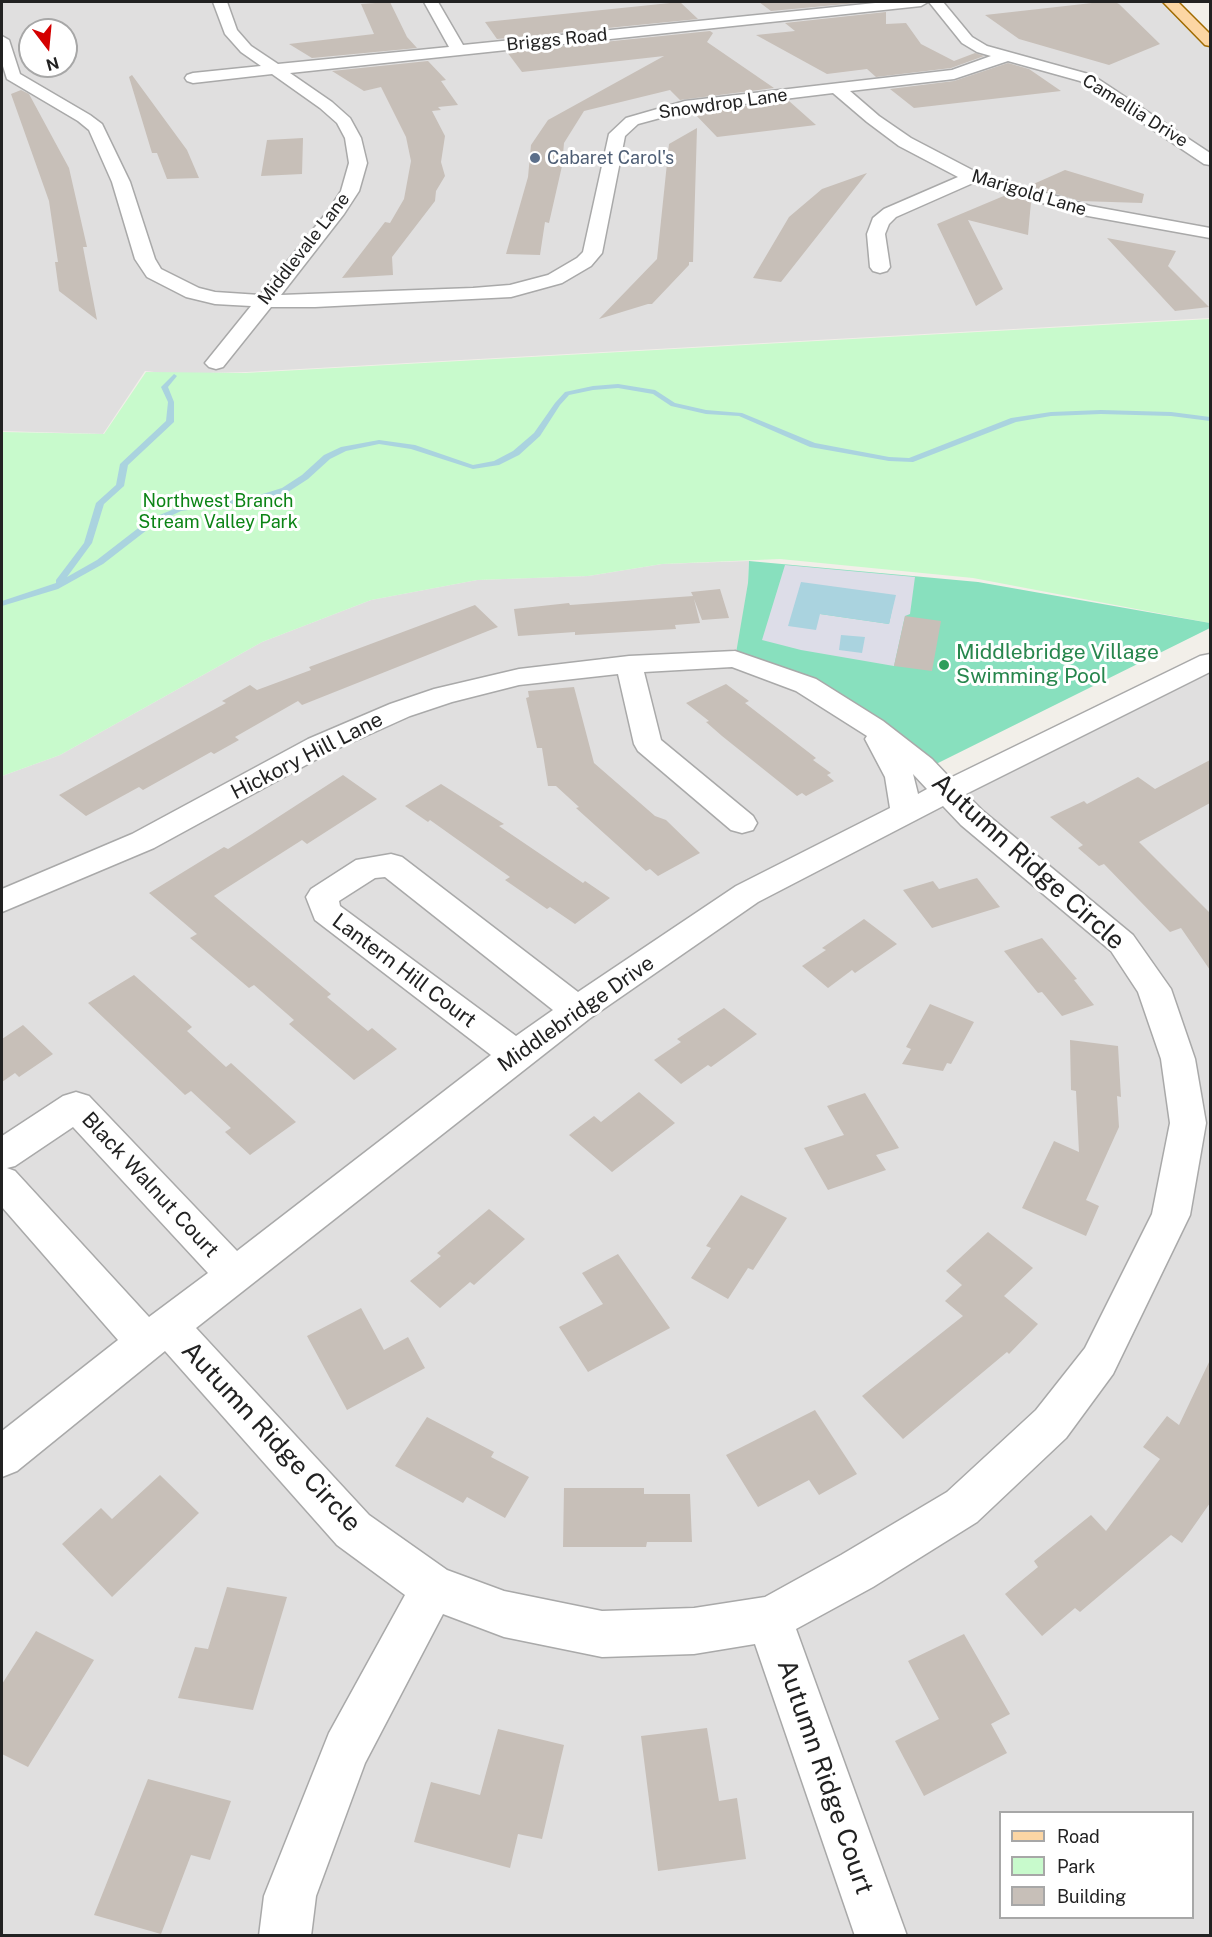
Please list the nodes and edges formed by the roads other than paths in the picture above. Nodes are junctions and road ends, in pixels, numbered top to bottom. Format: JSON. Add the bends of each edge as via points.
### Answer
{"nodes":[{"id":1,"x":220,"y":2,"type":"edge"},
{"id":2,"x":431,"y":2,"type":"edge"},
{"id":3,"x":921,"y":2,"type":"edge"},
{"id":4,"x":936,"y":2,"type":"edge"},
{"id":5,"x":1170,"y":2,"type":"edge"},
{"id":6,"x":724,"y":8,"type":"dead end"},
{"id":7,"x":740,"y":20,"type":"junction"},
{"id":8,"x":2,"y":40,"type":"edge"},
{"id":9,"x":1210,"y":42,"type":"edge"},
{"id":10,"x":458,"y":50,"type":"junction"},
{"id":11,"x":1004,"y":57,"type":"junction"},
{"id":12,"x":274,"y":70,"type":"junction"},
{"id":13,"x":7,"y":77,"type":"edge"},
{"id":14,"x":193,"y":78,"type":"dead end"},
{"id":15,"x":837,"y":88,"type":"junction"},
{"id":16,"x":1210,"y":160,"type":"edge"},
{"id":17,"x":972,"y":177,"type":"junction"},
{"id":18,"x":1210,"y":232,"type":"edge"},
{"id":19,"x":880,"y":267,"type":"dead end"},
{"id":20,"x":263,"y":301,"type":"junction"},
{"id":21,"x":216,"y":363,"type":"dead end"},
{"id":22,"x":629,"y":664,"type":"junction"},
{"id":23,"x":1208,"y":667,"type":"edge"},
{"id":24,"x":873,"y":727,"type":"junction"},
{"id":25,"x":947,"y":791,"type":"junction"},
{"id":26,"x":906,"y":812,"type":"junction"},
{"id":27,"x":742,"y":823,"type":"dead end"},
{"id":28,"x":2,"y":901,"type":"edge"},
{"id":29,"x":578,"y":1010,"type":"junction"},
{"id":30,"x":516,"y":1055,"type":"junction"},
{"id":31,"x":2,"y":1155,"type":"edge"},
{"id":32,"x":2,"y":1182,"type":"edge"},
{"id":33,"x":235,"y":1275,"type":"junction"},
{"id":34,"x":157,"y":1334,"type":"junction"},
{"id":35,"x":2,"y":1457,"type":"edge"},
{"id":36,"x":433,"y":1588,"type":"junction"},
{"id":37,"x":770,"y":1619,"type":"junction"},
{"id":38,"x":285,"y":1935,"type":"edge"},
{"id":39,"x":881,"y":1935,"type":"edge"}],
"edges":[{"from":1,"to":12,"type":"street","name":"Middlevale Lane","via":[[230,31]]},
{"from":2,"to":10,"type":"street"},
{"from":3,"to":7,"type":"street","name":"Briggs Road"},
{"from":4,"to":11,"type":"street","name":"Camellia Drive","via":[[967,40]]},
{"from":5,"to":9,"type":"main road"},
{"from":6,"to":7,"type":"street"},
{"from":7,"to":10,"type":"street","name":"Briggs Road"},
{"from":8,"to":13,"type":"street"},
{"from":10,"to":12,"type":"street","name":"Briggs Road"},
{"from":11,"to":15,"type":"street","name":"Snowdrop Lane","via":[[954,74]]},
{"from":11,"to":16,"type":"street","name":"Camellia Drive","via":[[1086,78]]},
{"from":12,"to":14,"type":"street","name":"Briggs Road"},
{"from":12,"to":20,"type":"street","name":"Middlevale Lane","via":[[344,121],[353,138],[358,163],[350,191],[335,214]]},
{"from":13,"to":20,"type":"street","name":"Snowdrop Lane","via":[[96,128],[121,182],[145,259],[154,273],[193,293]]},
{"from":15,"to":17,"type":"street","name":"Marigold Lane","via":[[905,142]]},
{"from":15,"to":20,"type":"street","name":"Snowdrop Lane","via":[[685,106],[632,121],[617,135],[592,253],[555,279],[511,291],[473,294]]},
{"from":17,"to":18,"type":"street","name":"Marigold Lane","via":[[1088,211]]},
{"from":17,"to":19,"type":"street","via":[[890,213],[880,222],[876,234]]},
{"from":20,"to":21,"type":"street","name":"Middlevale Lane"},
{"from":22,"to":24,"type":"street","name":"Autumn Ridge Circle","via":[[735,659],[806,685]]},
{"from":22,"to":27,"type":"street","via":[[648,744]]},
{"from":22,"to":28,"type":"street","name":"Hickory Hill Lane","via":[[519,677],[400,710],[318,746],[143,841]]},
{"from":23,"to":25,"type":"street","name":"Middlebridge Drive"},
{"from":24,"to":25,"type":"street","name":"Autumn Ridge Circle"},
{"from":24,"to":26,"type":"street","name":"Autumn Ridge Circle","via":[[900,777]]},
{"from":25,"to":26,"type":"street","name":"Middlebridge Drive"},
{"from":25,"to":37,"type":"street","name":"Autumn Ridge Circle","via":[[972,818],[1122,943],[1154,989],[1178,1059],[1188,1123],[1171,1215],[1099,1361],[1051,1424],[962,1507]]},
{"from":26,"to":29,"type":"street","name":"Middlebridge Drive","via":[[747,894]]},
{"from":29,"to":30,"type":"street","name":"Middlebridge Drive"},
{"from":29,"to":30,"type":"street","name":"Lantern Hill Court","via":[[391,865],[367,868],[322,897],[326,912]]},
{"from":30,"to":33,"type":"street","name":"Middlebridge Drive"},
{"from":31,"to":33,"type":"street","name":"Black Walnut Court","via":[[76,1106]]},
{"from":32,"to":34,"type":"street"},
{"from":33,"to":34,"type":"street","name":"Middlebridge Drive"},
{"from":34,"to":35,"type":"street","name":"Middlebridge Drive"},
{"from":34,"to":36,"type":"street","name":"Autumn Ridge Circle","via":[[353,1530]]},
{"from":36,"to":37,"type":"street","name":"Autumn Ridge Circle","via":[[504,1614],[602,1634],[694,1630]]},
{"from":36,"to":38,"type":"street","via":[[346,1750],[290,1896]]},
{"from":37,"to":39,"type":"street","name":"Autumn Ridge Court"}]}
